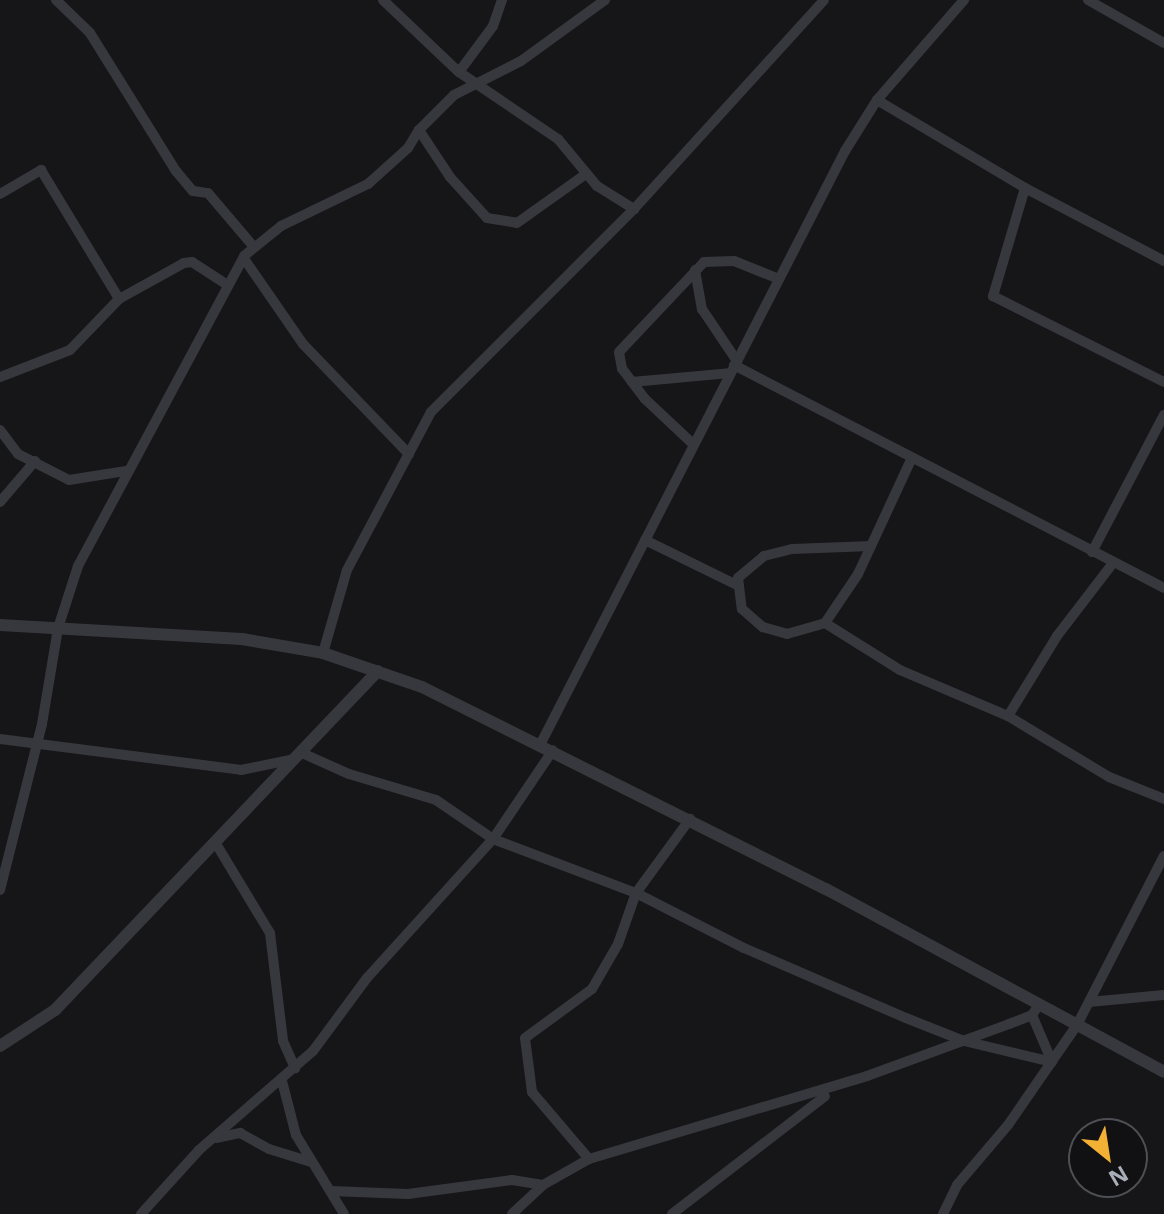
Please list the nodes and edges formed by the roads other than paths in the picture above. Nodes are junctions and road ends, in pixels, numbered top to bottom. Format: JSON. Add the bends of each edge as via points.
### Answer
{"nodes":[{"id":1,"x":56,"y":0,"type":"edge"},
{"id":2,"x":383,"y":0,"type":"edge"},
{"id":3,"x":502,"y":0,"type":"edge"},
{"id":4,"x":605,"y":0,"type":"edge"},
{"id":5,"x":824,"y":0,"type":"edge"},
{"id":6,"x":944,"y":0,"type":"edge"},
{"id":7,"x":964,"y":0,"type":"edge"},
{"id":8,"x":1088,"y":0,"type":"edge"},
{"id":9,"x":956,"y":9,"type":"junction"},
{"id":10,"x":1164,"y":43,"type":"edge"},
{"id":11,"x":459,"y":72,"type":"junction"},
{"id":12,"x":479,"y":81,"type":"junction"},
{"id":13,"x":877,"y":100,"type":"junction"},
{"id":14,"x":419,"y":130,"type":"junction"},
{"id":15,"x":586,"y":174,"type":"junction"},
{"id":16,"x":1025,"y":188,"type":"junction"},
{"id":17,"x":0,"y":194,"type":"edge"},
{"id":18,"x":634,"y":209,"type":"junction"},
{"id":19,"x":253,"y":246,"type":"junction"},
{"id":20,"x":245,"y":260,"type":"junction"},
{"id":21,"x":1164,"y":261,"type":"edge"},
{"id":22,"x":695,"y":270,"type":"junction"},
{"id":23,"x":779,"y":279,"type":"junction"},
{"id":24,"x":226,"y":284,"type":"junction"},
{"id":25,"x":119,"y":299,"type":"junction"},
{"id":26,"x":734,"y":366,"type":"junction"},
{"id":27,"x":0,"y":377,"type":"edge"},
{"id":28,"x":632,"y":382,"type":"junction"},
{"id":29,"x":1164,"y":382,"type":"edge"},
{"id":30,"x":1164,"y":415,"type":"edge"},
{"id":31,"x":0,"y":430,"type":"edge"},
{"id":32,"x":693,"y":444,"type":"junction"},
{"id":33,"x":409,"y":454,"type":"junction"},
{"id":34,"x":911,"y":460,"type":"junction"},
{"id":35,"x":35,"y":461,"type":"junction"},
{"id":36,"x":126,"y":471,"type":"junction"},
{"id":37,"x":0,"y":502,"type":"edge"},
{"id":38,"x":645,"y":540,"type":"junction"},
{"id":39,"x":871,"y":546,"type":"junction"},
{"id":40,"x":1092,"y":552,"type":"junction"},
{"id":41,"x":1113,"y":563,"type":"junction"},
{"id":42,"x":737,"y":585,"type":"junction"},
{"id":43,"x":1164,"y":588,"type":"edge"},
{"id":44,"x":825,"y":623,"type":"junction"},
{"id":45,"x":0,"y":625,"type":"edge"},
{"id":46,"x":58,"y":628,"type":"junction"},
{"id":47,"x":323,"y":653,"type":"junction"},
{"id":48,"x":378,"y":671,"type":"junction"},
{"id":49,"x":1008,"y":716,"type":"junction"},
{"id":50,"x":0,"y":739,"type":"edge"},
{"id":51,"x":38,"y":743,"type":"junction"},
{"id":52,"x":540,"y":745,"type":"junction"},
{"id":53,"x":553,"y":750,"type":"junction"},
{"id":54,"x":299,"y":756,"type":"junction"},
{"id":55,"x":1164,"y":799,"type":"edge"},
{"id":56,"x":690,"y":819,"type":"junction"},
{"id":57,"x":493,"y":839,"type":"junction"},
{"id":58,"x":215,"y":842,"type":"junction"},
{"id":59,"x":5,"y":854,"type":"edge"},
{"id":60,"x":1164,"y":856,"type":"edge"},
{"id":61,"x":0,"y":890,"type":"edge"},
{"id":62,"x":636,"y":893,"type":"junction"},
{"id":63,"x":1164,"y":995,"type":"edge"},
{"id":64,"x":1089,"y":1002,"type":"junction"},
{"id":65,"x":1036,"y":1010,"type":"junction"},
{"id":66,"x":1077,"y":1025,"type":"junction"},
{"id":67,"x":964,"y":1041,"type":"junction"},
{"id":68,"x":0,"y":1046,"type":"edge"},
{"id":69,"x":1052,"y":1062,"type":"junction"},
{"id":70,"x":295,"y":1068,"type":"junction"},
{"id":71,"x":1164,"y":1072,"type":"edge"},
{"id":72,"x":282,"y":1081,"type":"junction"},
{"id":73,"x":837,"y":1087,"type":"junction"},
{"id":74,"x":212,"y":1138,"type":"junction"},
{"id":75,"x":589,"y":1159,"type":"junction"},
{"id":76,"x":311,"y":1162,"type":"junction"},
{"id":77,"x":543,"y":1185,"type":"junction"},
{"id":78,"x":331,"y":1191,"type":"junction"},
{"id":79,"x":141,"y":1214,"type":"edge"},
{"id":80,"x":344,"y":1214,"type":"edge"},
{"id":81,"x":512,"y":1214,"type":"edge"},
{"id":82,"x":672,"y":1214,"type":"edge"},
{"id":83,"x":943,"y":1214,"type":"edge"}],
"edges":[{"from":1,"to":19,"type":"street","via":[[90,33],[176,171],[193,191],[208,193]]},
{"from":2,"to":11,"type":"street"},
{"from":3,"to":11,"type":"street","via":[[489,34]]},
{"from":4,"to":12,"type":"street","via":[[521,61]]},
{"from":5,"to":18,"type":"street"},
{"from":6,"to":9,"type":"street"},
{"from":7,"to":9,"type":"street"},
{"from":8,"to":10,"type":"street"},
{"from":9,"to":13,"type":"street"},
{"from":11,"to":12,"type":"street"},
{"from":12,"to":14,"type":"street","via":[[454,95]]},
{"from":12,"to":15,"type":"street","via":[[525,120],[558,139]]},
{"from":13,"to":16,"type":"street"},
{"from":13,"to":23,"type":"street"},
{"from":14,"to":15,"type":"street","via":[[457,186],[487,218],[517,223]]},
{"from":14,"to":19,"type":"street","via":[[408,148],[368,184],[281,226]]},
{"from":15,"to":18,"type":"street"},
{"from":16,"to":21,"type":"street"},
{"from":16,"to":29,"type":"street","via":[[993,296]]},
{"from":17,"to":25,"type":"street","via":[[41,170]]},
{"from":18,"to":33,"type":"street","via":[[440,402]]},
{"from":19,"to":20,"type":"street"},
{"from":20,"to":24,"type":"street"},
{"from":20,"to":33,"type":"street","via":[[303,344]]},
{"from":22,"to":23,"type":"street","via":[[720,259]]},
{"from":22,"to":26,"type":"street","via":[[702,309]]},
{"from":22,"to":28,"type":"street","via":[[619,352],[618,362]]},
{"from":23,"to":26,"type":"street"},
{"from":24,"to":25,"type":"street","via":[[189,261]]},
{"from":24,"to":36,"type":"street"},
{"from":25,"to":27,"type":"street","via":[[70,350]]},
{"from":26,"to":28,"type":"street"},
{"from":26,"to":32,"type":"street"},
{"from":26,"to":34,"type":"street"},
{"from":28,"to":32,"type":"street","via":[[668,426]]},
{"from":30,"to":40,"type":"street"},
{"from":31,"to":35,"type":"street","via":[[18,454]]},
{"from":32,"to":38,"type":"street"},
{"from":33,"to":47,"type":"street","via":[[347,570]]},
{"from":34,"to":39,"type":"street"},
{"from":34,"to":40,"type":"street"},
{"from":35,"to":36,"type":"street","via":[[69,480]]},
{"from":35,"to":37,"type":"street"},
{"from":36,"to":46,"type":"street","via":[[82,557]]},
{"from":38,"to":42,"type":"street"},
{"from":38,"to":52,"type":"street"},
{"from":39,"to":42,"type":"street","via":[[781,550],[745,568]]},
{"from":39,"to":44,"type":"street"},
{"from":40,"to":41,"type":"street"},
{"from":41,"to":43,"type":"street"},
{"from":41,"to":49,"type":"street","via":[[1057,636]]},
{"from":42,"to":44,"type":"street","via":[[742,609],[763,627],[787,634]]},
{"from":44,"to":49,"type":"street","via":[[900,670]]},
{"from":45,"to":46,"type":"street"},
{"from":46,"to":47,"type":"street","via":[[242,639]]},
{"from":46,"to":51,"type":"street"},
{"from":47,"to":48,"type":"street"},
{"from":48,"to":52,"type":"street","via":[[463,705]]},
{"from":48,"to":54,"type":"street"},
{"from":49,"to":55,"type":"street","via":[[1109,777]]},
{"from":50,"to":51,"type":"street"},
{"from":51,"to":54,"type":"street","via":[[241,770]]},
{"from":51,"to":59,"type":"street"},
{"from":52,"to":53,"type":"street"},
{"from":53,"to":56,"type":"street"},
{"from":53,"to":57,"type":"street"},
{"from":54,"to":57,"type":"street","via":[[436,800]]},
{"from":54,"to":58,"type":"street"},
{"from":56,"to":62,"type":"street"},
{"from":56,"to":65,"type":"street"},
{"from":57,"to":62,"type":"street"},
{"from":57,"to":70,"type":"street"},
{"from":58,"to":68,"type":"street","via":[[55,1010]]},
{"from":58,"to":70,"type":"street","via":[[270,933],[283,1041]]},
{"from":59,"to":61,"type":"street"},
{"from":60,"to":64,"type":"street"},
{"from":62,"to":67,"type":"street","via":[[803,975]]},
{"from":62,"to":75,"type":"street","via":[[618,944],[592,989],[525,1038],[532,1092]]},
{"from":63,"to":64,"type":"street"},
{"from":64,"to":66,"type":"street"},
{"from":65,"to":66,"type":"street"},
{"from":65,"to":67,"type":"street"},
{"from":65,"to":69,"type":"street"},
{"from":66,"to":69,"type":"street"},
{"from":66,"to":71,"type":"street"},
{"from":67,"to":69,"type":"street"},
{"from":67,"to":73,"type":"street"},
{"from":69,"to":83,"type":"street","via":[[957,1185]]},
{"from":70,"to":72,"type":"street"},
{"from":72,"to":74,"type":"street"},
{"from":72,"to":76,"type":"street","via":[[296,1135]]},
{"from":73,"to":75,"type":"street"},
{"from":73,"to":82,"type":"street"},
{"from":74,"to":76,"type":"street","via":[[240,1133]]},
{"from":74,"to":79,"type":"street"},
{"from":75,"to":77,"type":"street"},
{"from":76,"to":78,"type":"street","via":[[322,1170]]},
{"from":77,"to":78,"type":"street","via":[[512,1180],[408,1194]]},
{"from":77,"to":81,"type":"street"},
{"from":78,"to":80,"type":"street"}]}
